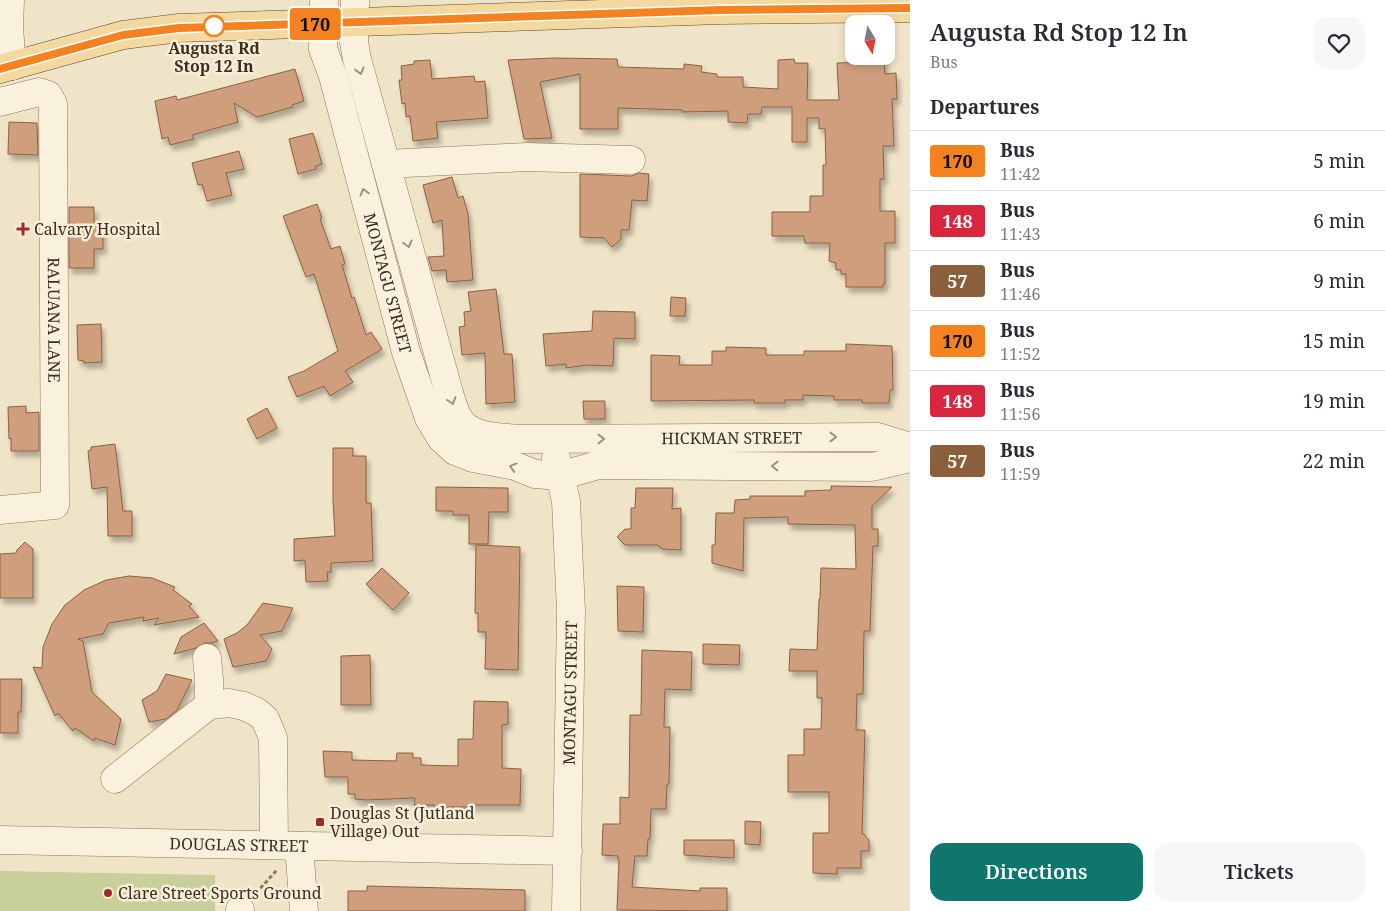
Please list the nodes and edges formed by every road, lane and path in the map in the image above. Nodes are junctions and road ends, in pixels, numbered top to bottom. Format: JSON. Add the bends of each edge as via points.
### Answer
{"nodes":[{"id":1,"x":10,"y":0,"type":"edge"},
{"id":2,"x":734,"y":5,"type":"edge"},
{"id":3,"x":910,"y":8,"type":"edge"},
{"id":4,"x":355,"y":11,"type":"edge"},
{"id":5,"x":324,"y":12,"type":"edge"},
{"id":6,"x":6,"y":68,"type":"edge"},
{"id":7,"x":0,"y":102,"type":"edge"},
{"id":8,"x":631,"y":160,"type":"dead end"},
{"id":9,"x":386,"y":164,"type":"junction"},
{"id":10,"x":552,"y":439,"type":"junction"},
{"id":11,"x":910,"y":447,"type":"edge"},
{"id":12,"x":910,"y":458,"type":"edge"},
{"id":13,"x":560,"y":476,"type":"junction"},
{"id":14,"x":0,"y":510,"type":"edge"},
{"id":15,"x":207,"y":658,"type":"dead end"},
{"id":16,"x":209,"y":705,"type":"junction"},
{"id":17,"x":115,"y":779,"type":"dead end"},
{"id":18,"x":0,"y":840,"type":"edge"},
{"id":19,"x":287,"y":846,"type":"junction"},
{"id":20,"x":568,"y":851,"type":"junction"},
{"id":21,"x":240,"y":910,"type":"edge"},
{"id":22,"x":304,"y":911,"type":"edge"},
{"id":23,"x":566,"y":911,"type":"edge"}],
"edges":[{"from":1,"to":6,"type":"street"},
{"from":2,"to":3,"type":"main road"},
{"from":2,"to":4,"type":"main road"},
{"from":4,"to":5,"type":"main road"},
{"from":4,"to":9,"type":"street","name":"MONTAGU STREET","one_way":true,"via":[[357,59]]},
{"from":5,"to":6,"type":"main road","via":[[234,25],[123,35]]},
{"from":13,"to":5,"type":"street","name":"MONTAGU STREET","one_way":true,"via":[[535,474],[455,451],[441,438],[429,418],[406,352],[323,49]]},
{"from":7,"to":14,"type":"street","name":"RALUANA LANE","via":[[39,92],[48,95],[53,104],[55,505]]},
{"from":8,"to":9,"type":"street","via":[[526,157]]},
{"from":9,"to":10,"type":"street","name":"MONTAGU STREET","one_way":true,"via":[[449,393],[461,423],[486,435]]},
{"from":10,"to":11,"type":"street","name":"HICKMAN STREET","one_way":true,"via":[[878,437]]},
{"from":10,"to":13,"type":"street","name":"MONTAGU STREET"},
{"from":12,"to":13,"type":"street","name":"HICKMAN STREET","one_way":true,"via":[[872,467],[598,465]]},
{"from":13,"to":20,"type":"street","name":"MONTAGU STREET","via":[[566,501],[571,611]]},
{"from":15,"to":16,"type":"street"},
{"from":16,"to":17,"type":"street"},
{"from":16,"to":19,"type":"street","via":[[229,703],[244,706],[257,712],[270,728]]},
{"from":18,"to":19,"type":"street","name":"DOUGLAS STREET"},
{"from":19,"to":20,"type":"street","name":"DOUGLAS STREET"},
{"from":19,"to":21,"type":"path"},
{"from":19,"to":22,"type":"street"},
{"from":20,"to":23,"type":"street","name":"MONTAGU STREET"}]}
